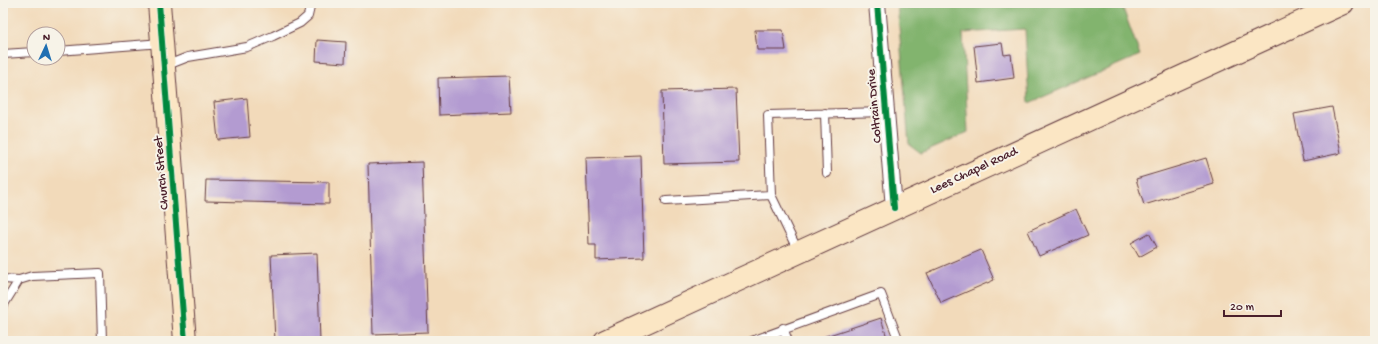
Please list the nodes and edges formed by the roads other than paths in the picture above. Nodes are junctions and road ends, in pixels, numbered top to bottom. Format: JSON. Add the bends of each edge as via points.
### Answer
{"nodes":[{"id":1,"x":159,"y":3,"type":"edge"},
{"id":2,"x":311,"y":3,"type":"edge"},
{"id":3,"x":877,"y":3,"type":"edge"},
{"id":4,"x":1343,"y":3,"type":"edge"},
{"id":5,"x":162,"y":43,"type":"junction"},
{"id":6,"x":66,"y":50,"type":"edge"},
{"id":7,"x":26,"y":53,"type":"edge"},
{"id":8,"x":3,"y":54,"type":"edge"},
{"id":9,"x":164,"y":66,"type":"junction"},
{"id":10,"x":886,"y":112,"type":"junction"},
{"id":11,"x":825,"y":113,"type":"junction"},
{"id":12,"x":827,"y":173,"type":"dead end"},
{"id":13,"x":771,"y":195,"type":"junction"},
{"id":14,"x":666,"y":201,"type":"dead end"},
{"id":15,"x":894,"y":208,"type":"junction"},
{"id":16,"x":798,"y":252,"type":"junction"},
{"id":17,"x":3,"y":279,"type":"edge"},
{"id":18,"x":19,"y":280,"type":"junction"},
{"id":19,"x":3,"y":306,"type":"edge"},
{"id":20,"x":784,"y":328,"type":"junction"},
{"id":21,"x":102,"y":341,"type":"edge"},
{"id":22,"x":185,"y":341,"type":"edge"},
{"id":23,"x":605,"y":341,"type":"edge"},
{"id":24,"x":752,"y":341,"type":"edge"},
{"id":25,"x":788,"y":341,"type":"edge"},
{"id":26,"x":899,"y":341,"type":"edge"}],
"edges":[{"from":1,"to":5,"type":"main road","name":"Church Street"},
{"from":2,"to":9,"type":"lane","via":[[308,16],[300,23],[273,36],[247,47],[188,57]]},
{"from":3,"to":10,"type":"street","name":"Coltrain Drive"},
{"from":4,"to":15,"type":"main road","name":"Lees Chapel Road"},
{"from":5,"to":6,"type":"lane"},
{"from":5,"to":9,"type":"main road","name":"Church Street"},
{"from":7,"to":8,"type":"lane"},
{"from":9,"to":22,"type":"main road","name":"Church Street"},
{"from":10,"to":11,"type":"lane"},
{"from":10,"to":15,"type":"street","name":"Coltrain Drive"},
{"from":11,"to":12,"type":"lane"},
{"from":11,"to":13,"type":"lane","via":[[768,115]]},
{"from":13,"to":14,"type":"lane"},
{"from":13,"to":16,"type":"lane"},
{"from":15,"to":16,"type":"main road","name":"Lees Chapel Road"},
{"from":16,"to":23,"type":"main road","name":"Lees Chapel Road"},
{"from":17,"to":18,"type":"lane"},
{"from":18,"to":19,"type":"lane"},
{"from":18,"to":21,"type":"lane","via":[[32,276],[100,273]]},
{"from":20,"to":24,"type":"lane"},
{"from":20,"to":25,"type":"lane"},
{"from":20,"to":26,"type":"lane","via":[[880,294]]}]}
